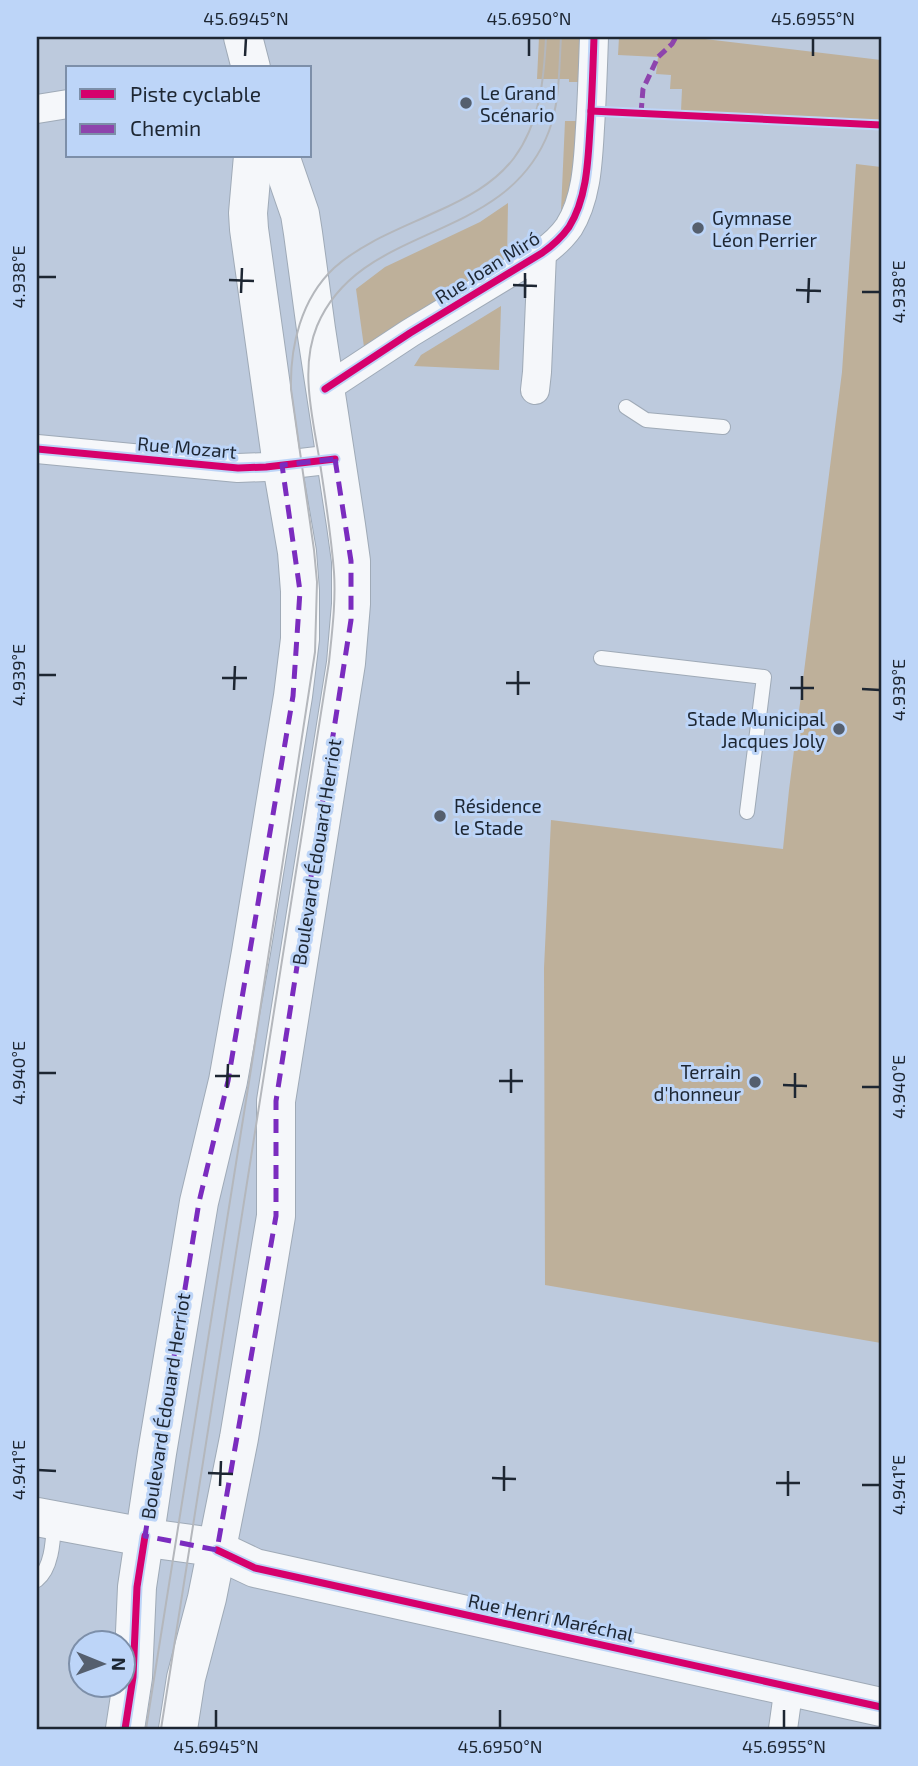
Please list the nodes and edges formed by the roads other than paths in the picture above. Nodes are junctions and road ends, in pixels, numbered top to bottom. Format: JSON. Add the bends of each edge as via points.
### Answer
{"nodes":[{"id":1,"x":243,"y":37,"type":"edge"},
{"id":2,"x":594,"y":37,"type":"edge"},
{"id":3,"x":250,"y":66,"type":"edge"},
{"id":4,"x":66,"y":104,"type":"edge"},
{"id":5,"x":37,"y":109,"type":"edge"},
{"id":6,"x":253,"y":158,"type":"edge"},
{"id":7,"x":280,"y":158,"type":"edge"},
{"id":8,"x":542,"y":253,"type":"junction"},
{"id":9,"x":325,"y":389,"type":"junction"},
{"id":10,"x":535,"y":390,"type":"dead end"},
{"id":11,"x":626,"y":407,"type":"dead end"},
{"id":12,"x":723,"y":428,"type":"dead end"},
{"id":13,"x":37,"y":449,"type":"edge"},
{"id":14,"x":335,"y":459,"type":"junction"},
{"id":15,"x":282,"y":465,"type":"junction"},
{"id":16,"x":601,"y":658,"type":"dead end"},
{"id":17,"x":747,"y":812,"type":"dead end"},
{"id":18,"x":46,"y":1519,"type":"edge"},
{"id":19,"x":145,"y":1536,"type":"junction"},
{"id":20,"x":217,"y":1550,"type":"junction"},
{"id":21,"x":37,"y":1580,"type":"edge"},
{"id":22,"x":789,"y":1686,"type":"junction"},
{"id":23,"x":881,"y":1707,"type":"edge"},
{"id":24,"x":125,"y":1729,"type":"edge"},
{"id":25,"x":178,"y":1729,"type":"edge"},
{"id":26,"x":783,"y":1729,"type":"edge"}],
"edges":[{"from":1,"to":3,"type":"main road"},
{"from":2,"to":8,"type":"street","name":"Rue Joan Miró","via":[[585,185],[568,228]]},
{"from":4,"to":5,"type":"street"},
{"from":6,"to":15,"type":"main road","name":"Boulevard Édouard Herriot","via":[[248,229]]},
{"from":7,"to":9,"type":"main road","name":"Boulevard Édouard Herriot","via":[[302,223]]},
{"from":8,"to":9,"type":"street","name":"Rue Joan Miró"},
{"from":8,"to":10,"type":"street"},
{"from":9,"to":14,"type":"main road","name":"Boulevard Édouard Herriot"},
{"from":11,"to":12,"type":"lane","via":[[646,420]]},
{"from":13,"to":15,"type":"street","name":"Rue Mozart","via":[[238,468]]},
{"from":14,"to":15,"type":"street","name":"Rue Mozart"},
{"from":14,"to":20,"type":"main road","name":"Boulevard Édouard Herriot","via":[[351,561],[349,641],[276,1101],[276,1216]]},
{"from":15,"to":19,"type":"main road","name":"Boulevard Édouard Herriot","via":[[300,591],[293,696],[228,1081],[196,1215]]},
{"from":16,"to":17,"type":"lane","via":[[765,677]]},
{"from":18,"to":19,"type":"main road","name":"Rue Henri Maréchal"},
{"from":18,"to":21,"type":"lane","via":[[52,1544],[44,1574]]},
{"from":19,"to":20,"type":"main road","name":"Rue Henri Maréchal"},
{"from":19,"to":24,"type":"main road","name":"Boulevard Édouard Herriot"},
{"from":20,"to":22,"type":"main road","name":"Rue Henri Maréchal","via":[[255,1568]]},
{"from":20,"to":25,"type":"main road","name":"Boulevard Édouard Herriot"},
{"from":22,"to":23,"type":"main road","name":"Rue Henri Maréchal"},
{"from":22,"to":26,"type":"street"}]}
